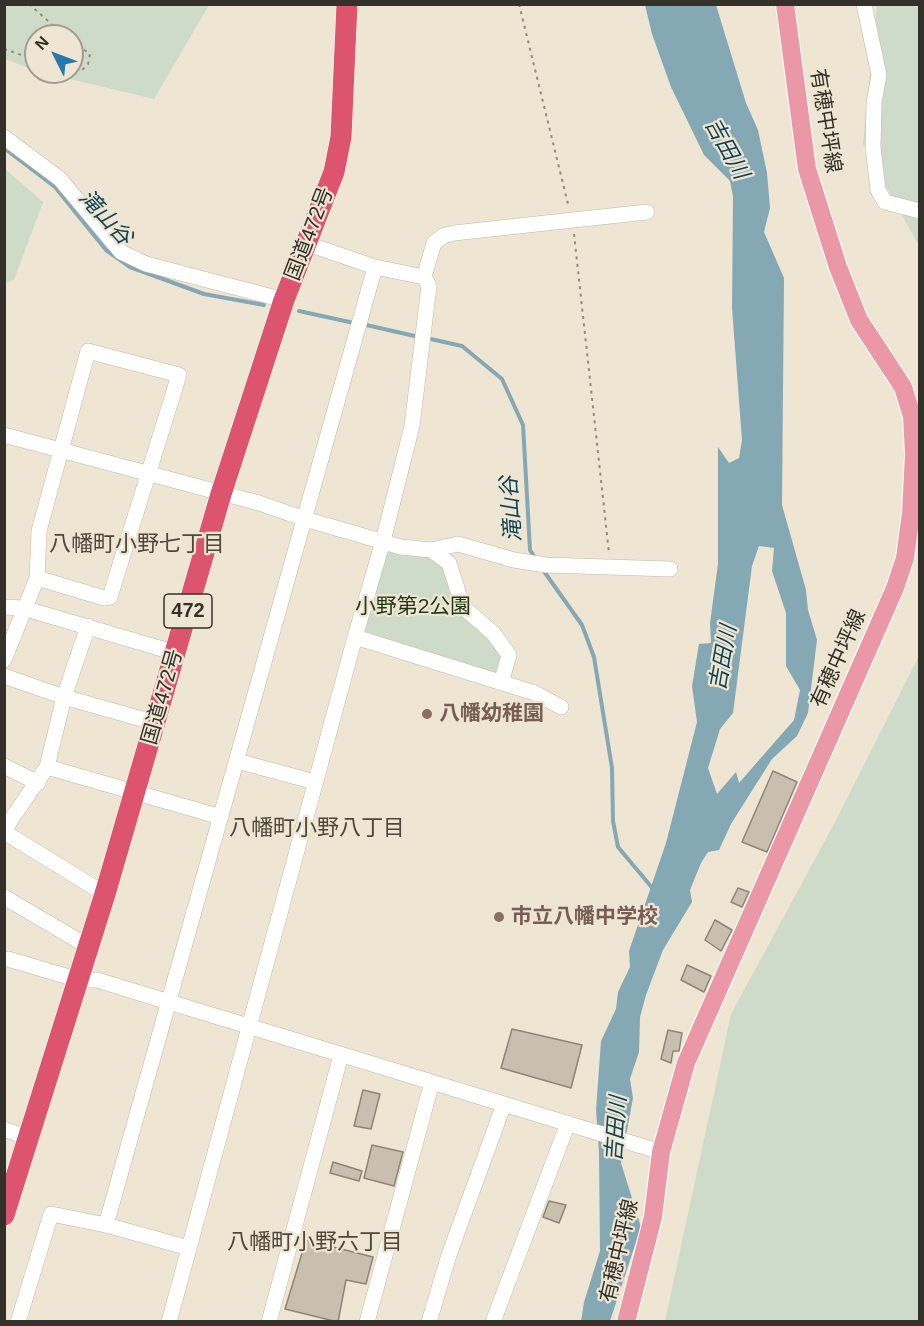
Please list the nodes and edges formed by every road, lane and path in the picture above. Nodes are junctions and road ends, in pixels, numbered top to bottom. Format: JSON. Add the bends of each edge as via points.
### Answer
{"nodes":[{"id":1,"x":29,"y":4,"type":"edge"},
{"id":2,"x":347,"y":4,"type":"edge"},
{"id":3,"x":519,"y":4,"type":"edge"},
{"id":4,"x":785,"y":4,"type":"edge"},
{"id":5,"x":864,"y":4,"type":"edge"},
{"id":6,"x":52,"y":24,"type":"edge"},
{"id":7,"x":4,"y":48,"type":"edge"},
{"id":8,"x":84,"y":50,"type":"edge"},
{"id":9,"x":24,"y":56,"type":"edge"},
{"id":10,"x":84,"y":68,"type":"edge"},
{"id":11,"x":4,"y":137,"type":"edge"},
{"id":12,"x":920,"y":211,"type":"edge"},
{"id":13,"x":647,"y":212,"type":"dead end"},
{"id":14,"x":572,"y":219,"type":"junction"},
{"id":15,"x":308,"y":244,"type":"junction"},
{"id":16,"x":375,"y":267,"type":"junction"},
{"id":17,"x":424,"y":277,"type":"junction"},
{"id":18,"x":284,"y":300,"type":"junction"},
{"id":19,"x":4,"y":435,"type":"edge"},
{"id":20,"x":60,"y":449,"type":"junction"},
{"id":21,"x":149,"y":474,"type":"junction"},
{"id":22,"x":221,"y":494,"type":"junction"},
{"id":23,"x":305,"y":519,"type":"junction"},
{"id":24,"x":383,"y":541,"type":"junction"},
{"id":25,"x":431,"y":550,"type":"junction"},
{"id":26,"x":609,"y":565,"type":"junction"},
{"id":27,"x":670,"y":569,"type":"dead end"},
{"id":28,"x":37,"y":578,"type":"junction"},
{"id":29,"x":4,"y":607,"type":"edge"},
{"id":30,"x":23,"y":608,"type":"junction"},
{"id":31,"x":88,"y":626,"type":"junction"},
{"id":32,"x":354,"y":637,"type":"junction"},
{"id":33,"x":176,"y":653,"type":"junction"},
{"id":34,"x":4,"y":660,"type":"edge"},
{"id":35,"x":4,"y":676,"type":"edge"},
{"id":36,"x":501,"y":683,"type":"junction"},
{"id":37,"x":64,"y":697,"type":"junction"},
{"id":38,"x":561,"y":707,"type":"dead end"},
{"id":39,"x":156,"y":723,"type":"junction"},
{"id":40,"x":237,"y":761,"type":"junction"},
{"id":41,"x":4,"y":766,"type":"edge"},
{"id":42,"x":47,"y":767,"type":"junction"},
{"id":43,"x":315,"y":782,"type":"junction"},
{"id":44,"x":38,"y":783,"type":"junction"},
{"id":45,"x":135,"y":793,"type":"junction"},
{"id":46,"x":221,"y":817,"type":"junction"},
{"id":47,"x":4,"y":831,"type":"edge"},
{"id":48,"x":105,"y":894,"type":"junction"},
{"id":49,"x":4,"y":897,"type":"edge"},
{"id":50,"x":89,"y":947,"type":"junction"},
{"id":51,"x":6,"y":962,"type":"edge"},
{"id":52,"x":79,"y":980,"type":"junction"},
{"id":53,"x":168,"y":1004,"type":"junction"},
{"id":54,"x":249,"y":1028,"type":"junction"},
{"id":55,"x":341,"y":1055,"type":"junction"},
{"id":56,"x":432,"y":1082,"type":"junction"},
{"id":57,"x":504,"y":1104,"type":"junction"},
{"id":58,"x":568,"y":1123,"type":"junction"},
{"id":59,"x":4,"y":1129,"type":"edge"},
{"id":60,"x":27,"y":1138,"type":"junction"},
{"id":61,"x":657,"y":1150,"type":"junction"},
{"id":62,"x":4,"y":1215,"type":"edge"},
{"id":63,"x":106,"y":1225,"type":"junction"},
{"id":64,"x":189,"y":1248,"type":"junction"},
{"id":65,"x":272,"y":1321,"type":"edge"},
{"id":66,"x":18,"y":1322,"type":"edge"},
{"id":67,"x":169,"y":1322,"type":"edge"},
{"id":68,"x":367,"y":1322,"type":"edge"},
{"id":69,"x":429,"y":1322,"type":"edge"},
{"id":70,"x":493,"y":1322,"type":"edge"},
{"id":71,"x":626,"y":1322,"type":"edge"}],
"edges":[{"from":1,"to":6,"type":"path"},
{"from":2,"to":15,"type":"highway","name":"国道472号","number":"472","via":[[341,137],[334,172]]},
{"from":3,"to":14,"type":"path"},
{"from":4,"to":61,"type":"main road","name":"有穂中坪線","via":[[807,169],[859,320],[903,387],[912,416],[914,454],[905,558],[686,1063]]},
{"from":5,"to":12,"type":"street","via":[[879,75],[873,147],[878,190],[885,202]]},
{"from":7,"to":9,"type":"path"},
{"from":8,"to":10,"type":"path","via":[[90,54]]},
{"from":11,"to":18,"type":"street","via":[[60,179],[122,252],[146,264]]},
{"from":13,"to":14,"type":"street"},
{"from":14,"to":17,"type":"street","via":[[443,236],[434,243]]},
{"from":14,"to":26,"type":"path"},
{"from":15,"to":16,"type":"street"},
{"from":15,"to":18,"type":"highway","name":"国道472号","number":"472"},
{"from":16,"to":17,"type":"street"},
{"from":16,"to":23,"type":"street"},
{"from":17,"to":24,"type":"street","via":[[429,286],[412,426]]},
{"from":18,"to":22,"type":"highway","name":"国道472号","number":"472"},
{"from":19,"to":20,"type":"street"},
{"from":20,"to":21,"type":"street"},
{"from":20,"to":21,"type":"street","via":[[88,351],[179,375]]},
{"from":20,"to":28,"type":"street","via":[[39,531]]},
{"from":21,"to":22,"type":"street"},
{"from":21,"to":28,"type":"street","via":[[110,597]]},
{"from":22,"to":23,"type":"street"},
{"from":22,"to":33,"type":"highway","name":"国道472号","number":"472"},
{"from":23,"to":24,"type":"street"},
{"from":23,"to":40,"type":"street"},
{"from":24,"to":25,"type":"street"},
{"from":24,"to":32,"type":"street"},
{"from":25,"to":26,"type":"street","via":[[458,544],[546,565]]},
{"from":25,"to":36,"type":"street","via":[[449,563],[463,607],[493,633],[509,655]]},
{"from":26,"to":27,"type":"street"},
{"from":28,"to":30,"type":"street"},
{"from":29,"to":30,"type":"street"},
{"from":30,"to":31,"type":"street"},
{"from":30,"to":34,"type":"street"},
{"from":31,"to":33,"type":"street"},
{"from":31,"to":37,"type":"street"},
{"from":32,"to":36,"type":"street"},
{"from":32,"to":43,"type":"street"},
{"from":33,"to":39,"type":"highway","name":"国道472号","number":"472"},
{"from":35,"to":37,"type":"street"},
{"from":36,"to":38,"type":"street","via":[[535,693]]},
{"from":37,"to":39,"type":"street"},
{"from":37,"to":42,"type":"street"},
{"from":39,"to":45,"type":"highway","name":"国道472号","number":"472"},
{"from":40,"to":43,"type":"street"},
{"from":40,"to":46,"type":"street"},
{"from":41,"to":44,"type":"street"},
{"from":42,"to":44,"type":"street"},
{"from":42,"to":45,"type":"street"},
{"from":43,"to":54,"type":"street"},
{"from":44,"to":47,"type":"street"},
{"from":45,"to":46,"type":"street"},
{"from":45,"to":48,"type":"highway","name":"国道472号","number":"472"},
{"from":46,"to":53,"type":"street"},
{"from":47,"to":48,"type":"street"},
{"from":48,"to":50,"type":"highway","name":"国道472号","number":"472"},
{"from":49,"to":50,"type":"street"},
{"from":50,"to":52,"type":"highway","name":"国道472号","number":"472"},
{"from":51,"to":52,"type":"street"},
{"from":52,"to":53,"type":"street","via":[[97,980]]},
{"from":52,"to":60,"type":"highway","name":"国道472号","number":"472"},
{"from":53,"to":54,"type":"street"},
{"from":53,"to":63,"type":"street"},
{"from":54,"to":55,"type":"street"},
{"from":54,"to":64,"type":"street"},
{"from":55,"to":56,"type":"street"},
{"from":55,"to":65,"type":"street"},
{"from":56,"to":57,"type":"street"},
{"from":56,"to":68,"type":"street"},
{"from":57,"to":58,"type":"street"},
{"from":57,"to":69,"type":"street","via":[[448,1255]]},
{"from":58,"to":61,"type":"street"},
{"from":58,"to":70,"type":"street"},
{"from":59,"to":60,"type":"street"},
{"from":60,"to":62,"type":"highway","name":"国道472号","number":"472"},
{"from":61,"to":71,"type":"main road","name":"有穂中坪線","via":[[653,1217]]},
{"from":63,"to":64,"type":"street"},
{"from":63,"to":66,"type":"street","via":[[51,1214]]},
{"from":64,"to":67,"type":"street"}]}
